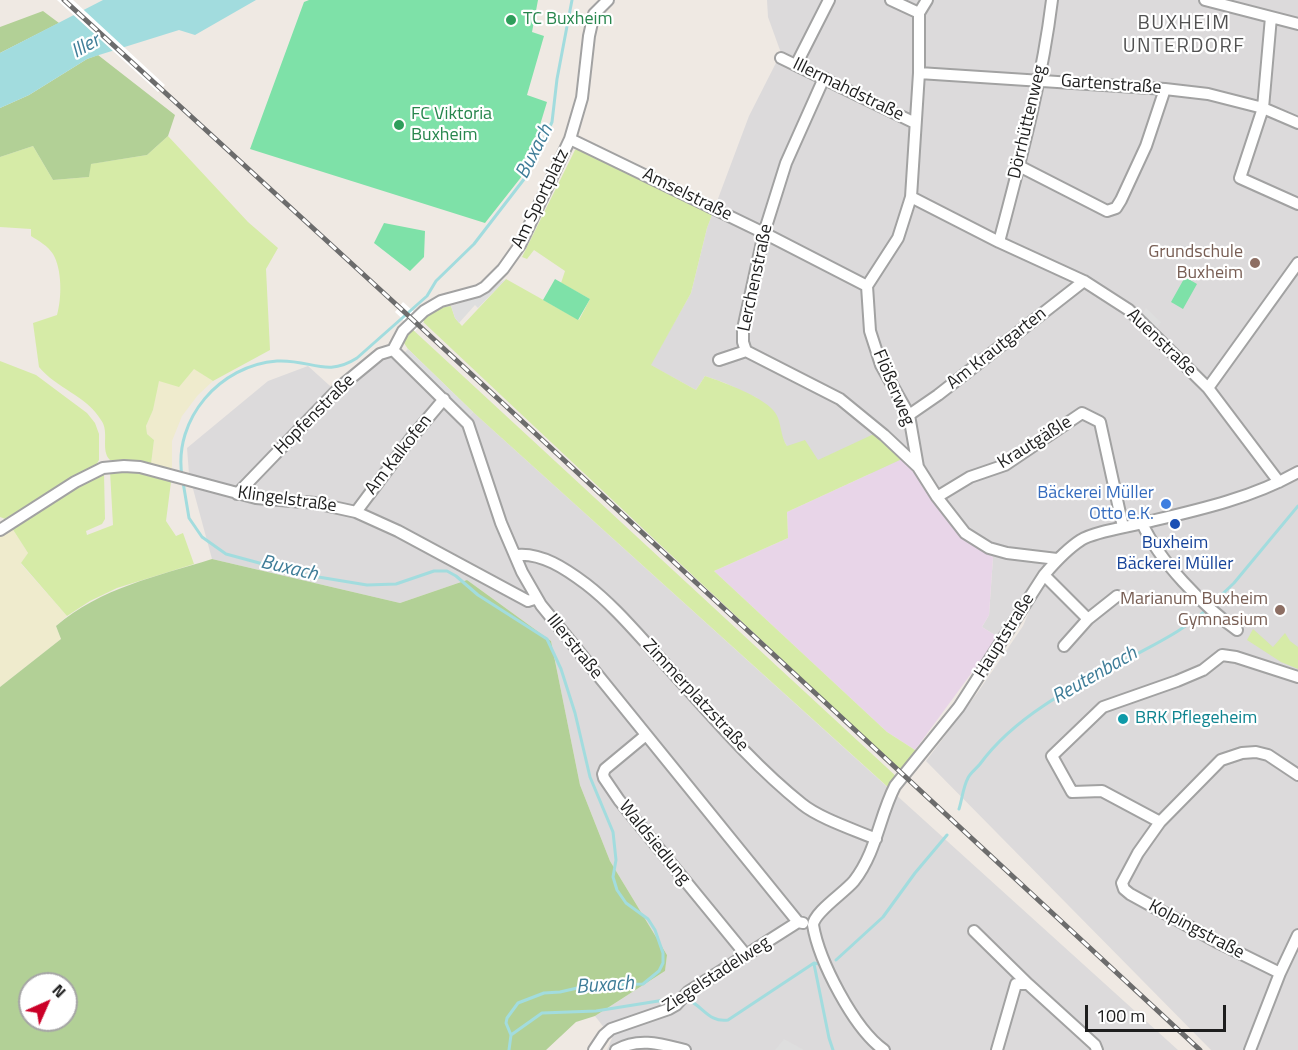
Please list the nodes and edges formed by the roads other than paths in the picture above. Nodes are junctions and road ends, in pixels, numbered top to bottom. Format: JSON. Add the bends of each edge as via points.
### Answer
{"nodes":[{"id":1,"x":608,"y":0,"type":"edge"},
{"id":2,"x":829,"y":0,"type":"edge"},
{"id":3,"x":891,"y":0,"type":"edge"},
{"id":4,"x":927,"y":0,"type":"edge"},
{"id":5,"x":1052,"y":0,"type":"edge"},
{"id":6,"x":1205,"y":0,"type":"edge"},
{"id":7,"x":920,"y":14,"type":"junction"},
{"id":8,"x":1271,"y":16,"type":"junction"},
{"id":9,"x":1298,"y":24,"type":"edge"},
{"id":10,"x":782,"y":58,"type":"dead end"},
{"id":11,"x":796,"y":65,"type":"junction"},
{"id":12,"x":919,"y":73,"type":"junction"},
{"id":13,"x":824,"y":78,"type":"junction"},
{"id":14,"x":1038,"y":80,"type":"junction"},
{"id":15,"x":1165,"y":89,"type":"junction"},
{"id":16,"x":1263,"y":108,"type":"junction"},
{"id":17,"x":915,"y":123,"type":"junction"},
{"id":18,"x":1298,"y":123,"type":"edge"},
{"id":19,"x":570,"y":139,"type":"junction"},
{"id":20,"x":1019,"y":166,"type":"junction"},
{"id":21,"x":911,"y":197,"type":"junction"},
{"id":22,"x":1298,"y":204,"type":"edge"},
{"id":23,"x":764,"y":233,"type":"junction"},
{"id":24,"x":999,"y":242,"type":"junction"},
{"id":25,"x":1298,"y":262,"type":"edge"},
{"id":26,"x":1084,"y":281,"type":"junction"},
{"id":27,"x":867,"y":286,"type":"junction"},
{"id":28,"x":395,"y":347,"type":"junction"},
{"id":29,"x":746,"y":351,"type":"junction"},
{"id":30,"x":719,"y":360,"type":"dead end"},
{"id":31,"x":1208,"y":388,"type":"junction"},
{"id":32,"x":444,"y":399,"type":"junction"},
{"id":33,"x":909,"y":415,"type":"junction"},
{"id":34,"x":918,"y":467,"type":"junction"},
{"id":35,"x":1298,"y":472,"type":"edge"},
{"id":36,"x":1279,"y":483,"type":"junction"},
{"id":37,"x":237,"y":494,"type":"junction"},
{"id":38,"x":937,"y":497,"type":"junction"},
{"id":39,"x":356,"y":512,"type":"junction"},
{"id":40,"x":1142,"y":524,"type":"junction"},
{"id":41,"x":1123,"y":527,"type":"junction"},
{"id":42,"x":0,"y":530,"type":"edge"},
{"id":43,"x":516,"y":555,"type":"junction"},
{"id":44,"x":1057,"y":560,"type":"junction"},
{"id":45,"x":1044,"y":575,"type":"junction"},
{"id":46,"x":1118,"y":596,"type":"dead end"},
{"id":47,"x":537,"y":598,"type":"junction"},
{"id":48,"x":1088,"y":619,"type":"junction"},
{"id":49,"x":1237,"y":630,"type":"dead end"},
{"id":50,"x":1064,"y":646,"type":"dead end"},
{"id":51,"x":1298,"y":677,"type":"edge"},
{"id":52,"x":646,"y":735,"type":"junction"},
{"id":53,"x":1298,"y":775,"type":"edge"},
{"id":54,"x":1160,"y":822,"type":"junction"},
{"id":55,"x":876,"y":839,"type":"junction"},
{"id":56,"x":798,"y":922,"type":"junction"},
{"id":57,"x":813,"y":924,"type":"junction"},
{"id":58,"x":974,"y":931,"type":"dead end"},
{"id":59,"x":1298,"y":935,"type":"edge"},
{"id":60,"x":746,"y":955,"type":"junction"},
{"id":61,"x":1280,"y":973,"type":"junction"},
{"id":62,"x":1028,"y":984,"type":"junction"},
{"id":63,"x":594,"y":1050,"type":"edge"},
{"id":64,"x":616,"y":1050,"type":"edge"},
{"id":65,"x":685,"y":1050,"type":"edge"},
{"id":66,"x":884,"y":1050,"type":"edge"},
{"id":67,"x":997,"y":1050,"type":"edge"},
{"id":68,"x":1097,"y":1050,"type":"edge"},
{"id":69,"x":1250,"y":1050,"type":"edge"}],
"edges":[{"from":1,"to":19,"type":"street","name":"Am Sportplatz","via":[[594,14],[582,98]]},
{"from":2,"to":11,"type":"street"},
{"from":3,"to":7,"type":"street"},
{"from":4,"to":7,"type":"street"},
{"from":5,"to":14,"type":"street","name":"Dörrhüttenweg"},
{"from":6,"to":8,"type":"street"},
{"from":7,"to":12,"type":"street"},
{"from":8,"to":9,"type":"street"},
{"from":8,"to":16,"type":"street"},
{"from":10,"to":11,"type":"street","name":"Illermahdstraße"},
{"from":11,"to":13,"type":"street","name":"Illermahdstraße"},
{"from":12,"to":14,"type":"street","name":"Gartenstraße"},
{"from":12,"to":17,"type":"street"},
{"from":13,"to":17,"type":"street","name":"Illermahdstraße"},
{"from":13,"to":23,"type":"street","name":"Lerchenstraße","via":[[786,164]]},
{"from":14,"to":15,"type":"street","name":"Gartenstraße"},
{"from":14,"to":20,"type":"street","name":"Dörrhüttenweg"},
{"from":15,"to":16,"type":"street","name":"Gartenstraße","via":[[1208,94]]},
{"from":15,"to":20,"type":"street","via":[[1146,146],[1121,200],[1112,210],[1107,211]]},
{"from":16,"to":18,"type":"street","name":"Gartenstraße"},
{"from":16,"to":22,"type":"street","via":[[1240,178]]},
{"from":17,"to":21,"type":"street"},
{"from":19,"to":23,"type":"street","name":"Amselstraße"},
{"from":19,"to":28,"type":"street","name":"Am Sportplatz","via":[[520,245],[503,269],[478,291],[441,301],[424,311],[403,331]]},
{"from":20,"to":24,"type":"street","name":"Dörrhüttenweg"},
{"from":21,"to":24,"type":"street","name":"Auenstraße"},
{"from":21,"to":27,"type":"street","via":[[898,238]]},
{"from":23,"to":27,"type":"street","name":"Amselstraße"},
{"from":23,"to":29,"type":"street","name":"Lerchenstraße","via":[[743,329]]},
{"from":24,"to":26,"type":"street","name":"Auenstraße"},
{"from":25,"to":31,"type":"street"},
{"from":26,"to":31,"type":"street","name":"Auenstraße","via":[[1129,310]]},
{"from":26,"to":33,"type":"street","name":"Am Krautgarten"},
{"from":27,"to":33,"type":"street","name":"Flößerweg","via":[[870,331],[881,365]]},
{"from":28,"to":32,"type":"street","name":"Illerstraße"},
{"from":28,"to":37,"type":"street","name":"Hopfenstraße","via":[[380,354],[340,387]]},
{"from":29,"to":30,"type":"street"},
{"from":29,"to":34,"type":"street","name":"Lerchenstraße","via":[[840,399]]},
{"from":31,"to":36,"type":"street","name":"Auenstraße"},
{"from":32,"to":39,"type":"street","name":"Am Kalkofen"},
{"from":32,"to":43,"type":"street","name":"Illerstraße","via":[[470,428],[492,500]]},
{"from":33,"to":34,"type":"street","name":"Flößerweg"},
{"from":34,"to":38,"type":"street","name":"Flößerweg"},
{"from":35,"to":36,"type":"street","name":"Hauptstraße"},
{"from":36,"to":40,"type":"street","name":"Hauptstraße"},
{"from":37,"to":39,"type":"street","name":"Klingelstraße"},
{"from":37,"to":42,"type":"street","name":"Klingelstraße","via":[[140,467],[103,468]]},
{"from":38,"to":41,"type":"street","name":"Krautgäßle","via":[[970,477],[1005,465],[1082,413],[1100,422]]},
{"from":38,"to":44,"type":"street","name":"Flößerweg","via":[[965,532],[989,548]]},
{"from":39,"to":47,"type":"street","name":"Klingelstraße","via":[[528,601]]},
{"from":40,"to":41,"type":"street","name":"Hauptstraße"},
{"from":40,"to":49,"type":"street","via":[[1167,563]]},
{"from":41,"to":44,"type":"street","name":"Hauptstraße","via":[[1082,540]]},
{"from":43,"to":47,"type":"street","name":"Illerstraße"},
{"from":43,"to":55,"type":"street","name":"Zimmerplatzstraße","via":[[546,560],[586,584],[800,803]]},
{"from":44,"to":45,"type":"street","name":"Hauptstraße"},
{"from":45,"to":48,"type":"street"},
{"from":45,"to":55,"type":"street","name":"Hauptstraße","via":[[959,707],[895,786]]},
{"from":46,"to":48,"type":"street"},
{"from":47,"to":52,"type":"street","name":"Illerstraße"},
{"from":48,"to":50,"type":"street"},
{"from":51,"to":54,"type":"street","via":[[1222,655],[1184,679],[1103,707],[1052,756],[1072,792],[1102,791]]},
{"from":52,"to":56,"type":"street","name":"Illerstraße"},
{"from":52,"to":60,"type":"street","name":"Waldsiedlung","via":[[605,769],[604,778]]},
{"from":53,"to":54,"type":"street","via":[[1268,755],[1256,752],[1230,756],[1221,760]]},
{"from":54,"to":61,"type":"street","name":"Kolpingstraße","via":[[1124,878],[1124,889]]},
{"from":55,"to":57,"type":"street","name":"Hauptstraße","via":[[863,868],[840,896],[817,915]]},
{"from":56,"to":57,"type":"street"},
{"from":56,"to":60,"type":"street","name":"Ziegelstadelweg"},
{"from":57,"to":66,"type":"street","via":[[843,1000],[867,1035]]},
{"from":58,"to":62,"type":"street"},
{"from":59,"to":61,"type":"street"},
{"from":60,"to":63,"type":"street","name":"Ziegelstadelweg","via":[[688,992],[669,1009],[611,1029]]},
{"from":61,"to":69,"type":"street"},
{"from":62,"to":67,"type":"street","via":[[1016,984]]},
{"from":62,"to":68,"type":"street"},
{"from":64,"to":65,"type":"street","via":[[644,1042]]}]}
